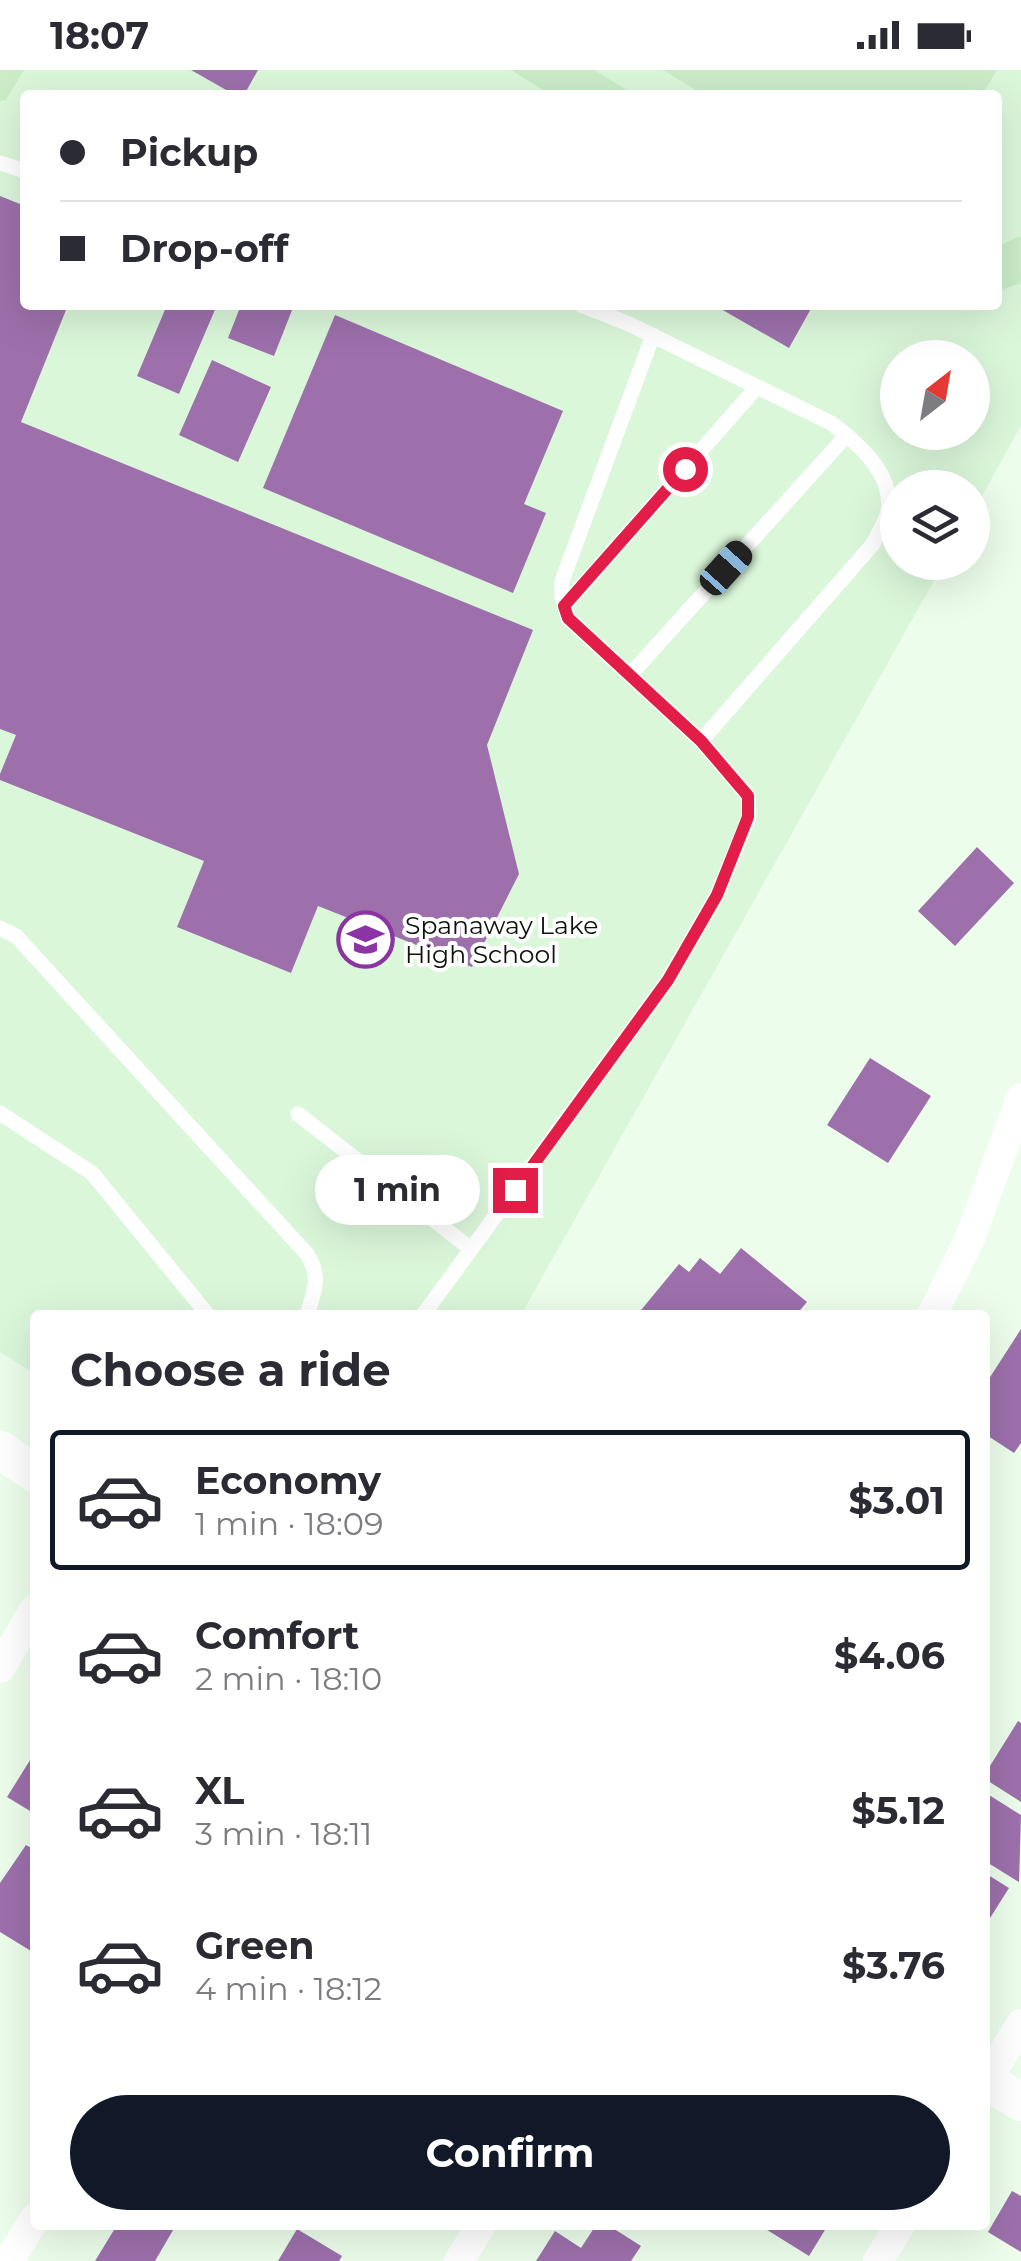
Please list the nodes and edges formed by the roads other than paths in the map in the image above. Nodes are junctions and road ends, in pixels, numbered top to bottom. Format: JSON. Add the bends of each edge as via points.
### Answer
{"nodes":[{"id":1,"x":593,"y":310,"type":"edge"},
{"id":2,"x":653,"y":336,"type":"junction"},
{"id":3,"x":757,"y":387,"type":"junction"},
{"id":4,"x":847,"y":434,"type":"junction"},
{"id":5,"x":564,"y":606,"type":"junction"},
{"id":6,"x":630,"y":675,"type":"junction"},
{"id":7,"x":701,"y":741,"type":"junction"},
{"id":8,"x":0,"y":928,"type":"edge"},
{"id":9,"x":1021,"y":1098,"type":"edge"},
{"id":10,"x":0,"y":1113,"type":"edge"},
{"id":11,"x":298,"y":1114,"type":"dead end"},
{"id":12,"x":471,"y":1249,"type":"junction"},
{"id":13,"x":204,"y":1310,"type":"edge"},
{"id":14,"x":308,"y":1310,"type":"edge"},
{"id":15,"x":427,"y":1310,"type":"edge"},
{"id":16,"x":934,"y":1310,"type":"edge"},
{"id":17,"x":0,"y":1450,"type":"edge"},
{"id":18,"x":30,"y":1469,"type":"edge"},
{"id":19,"x":30,"y":1617,"type":"edge"},
{"id":20,"x":0,"y":1668,"type":"edge"},
{"id":21,"x":1021,"y":2024,"type":"edge"},
{"id":22,"x":990,"y":2073,"type":"edge"},
{"id":23,"x":990,"y":2084,"type":"edge"},
{"id":24,"x":1021,"y":2102,"type":"edge"},
{"id":25,"x":30,"y":2226,"type":"edge"},
{"id":26,"x":479,"y":2230,"type":"edge"},
{"id":27,"x":897,"y":2230,"type":"edge"},
{"id":28,"x":8,"y":2261,"type":"edge"},
{"id":29,"x":459,"y":2261,"type":"edge"},
{"id":30,"x":878,"y":2261,"type":"edge"}],
"edges":[{"from":1,"to":2,"type":"lane"},
{"from":2,"to":3,"type":"lane"},
{"from":2,"to":5,"type":"lane","via":[[562,581]]},
{"from":3,"to":4,"type":"lane"},
{"from":3,"to":5,"type":"lane"},
{"from":4,"to":6,"type":"lane"},
{"from":4,"to":7,"type":"lane","via":[[870,456],[887,489],[887,514],[873,544]]},
{"from":5,"to":6,"type":"lane","via":[[568,618]]},
{"from":6,"to":7,"type":"lane"},
{"from":7,"to":12,"type":"lane","via":[[748,796],[748,817],[717,895],[668,980]]},
{"from":8,"to":14,"type":"lane","via":[[16,936],[308,1254],[317,1280]]},
{"from":9,"to":16,"type":"street","via":[[970,1238]]},
{"from":10,"to":13,"type":"lane","via":[[92,1174]]},
{"from":11,"to":12,"type":"lane"},
{"from":12,"to":15,"type":"lane"},
{"from":17,"to":18,"type":"street"},
{"from":19,"to":20,"type":"street"},
{"from":21,"to":22,"type":"street"},
{"from":23,"to":24,"type":"street"},
{"from":25,"to":28,"type":"street"},
{"from":26,"to":29,"type":"street"},
{"from":27,"to":30,"type":"street"}]}
